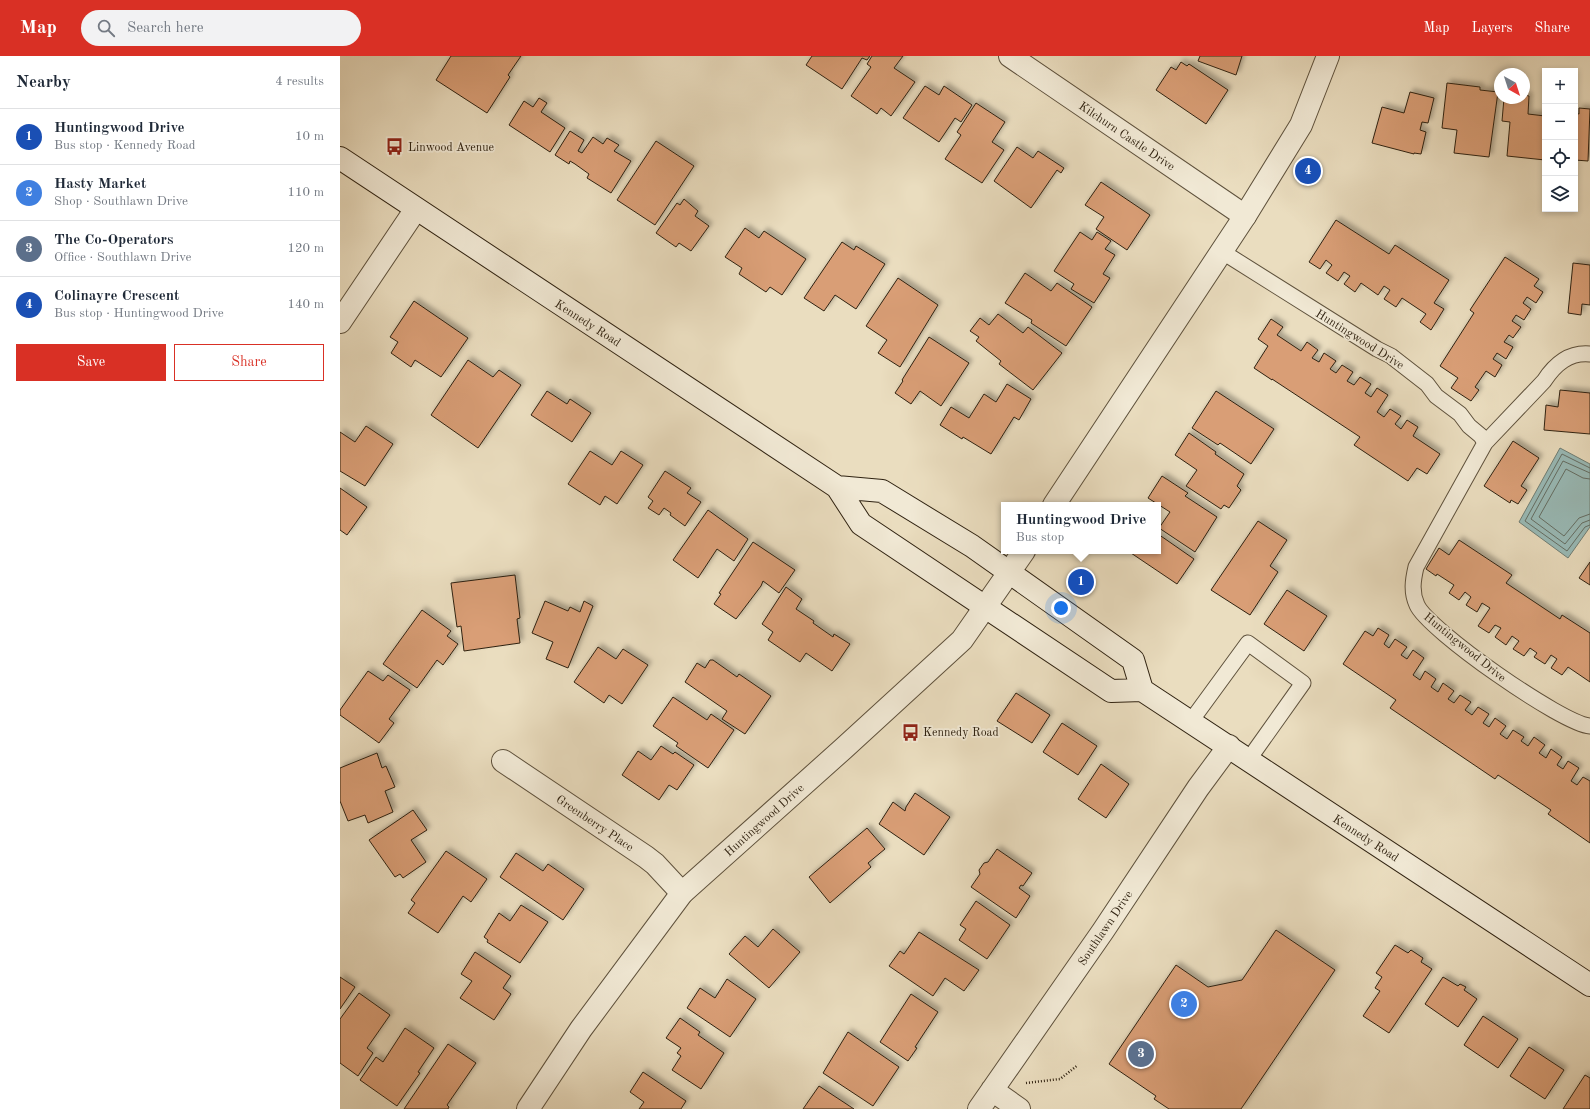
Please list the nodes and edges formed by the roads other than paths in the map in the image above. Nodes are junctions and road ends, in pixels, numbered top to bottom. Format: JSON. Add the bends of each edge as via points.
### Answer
{"nodes":[{"id":1,"x":1010,"y":56,"type":"edge"},
{"id":2,"x":1328,"y":56,"type":"edge"},
{"id":3,"x":340,"y":158,"type":"edge"},
{"id":4,"x":416,"y":209,"type":"junction"},
{"id":5,"x":1245,"y":216,"type":"junction"},
{"id":6,"x":1222,"y":251,"type":"junction"},
{"id":7,"x":340,"y":322,"type":"edge"},
{"id":8,"x":1590,"y":354,"type":"edge"},
{"id":9,"x":1485,"y":443,"type":"junction"},
{"id":10,"x":837,"y":487,"type":"junction"},
{"id":11,"x":1056,"y":502,"type":"edge"},
{"id":12,"x":1022,"y":554,"type":"edge"},
{"id":13,"x":1010,"y":572,"type":"junction"},
{"id":14,"x":986,"y":608,"type":"junction"},
{"id":15,"x":1142,"y":690,"type":"junction"},
{"id":16,"x":1191,"y":721,"type":"junction"},
{"id":17,"x":1590,"y":726,"type":"edge"},
{"id":18,"x":1229,"y":746,"type":"junction"},
{"id":19,"x":1249,"y":759,"type":"junction"},
{"id":20,"x":503,"y":762,"type":"dead end"},
{"id":21,"x":682,"y":893,"type":"junction"},
{"id":22,"x":1590,"y":985,"type":"edge"},
{"id":23,"x":992,"y":1090,"type":"junction"},
{"id":24,"x":528,"y":1109,"type":"edge"},
{"id":25,"x":979,"y":1109,"type":"edge"},
{"id":26,"x":1019,"y":1109,"type":"edge"}],
"edges":[{"from":1,"to":5,"type":"street","name":"Kilchurn Castle Drive"},
{"from":2,"to":5,"type":"street","via":[[1302,125]]},
{"from":3,"to":4,"type":"street","name":"Kennedy Road"},
{"from":4,"to":7,"type":"street"},
{"from":4,"to":10,"type":"street","name":"Kennedy Road"},
{"from":5,"to":6,"type":"street"},
{"from":6,"to":9,"type":"lane","name":"Huntingwood Drive","via":[[1391,356],[1460,414]]},
{"from":6,"to":11,"type":"street"},
{"from":8,"to":9,"type":"lane","name":"Huntingwood Drive","via":[[1574,355],[1562,360]]},
{"from":9,"to":17,"type":"lane","name":"Huntingwood Drive","via":[[1416,567],[1412,586],[1417,606],[1427,619],[1488,668],[1529,696],[1575,722]]},
{"from":10,"to":13,"type":"street","name":"Kennedy Road","via":[[882,491]]},
{"from":10,"to":14,"type":"street","name":"Kennedy Road","via":[[861,524]]},
{"from":12,"to":13,"type":"street","name":"Huntingwood Drive"},
{"from":13,"to":14,"type":"street","name":"Huntingwood Drive"},
{"from":13,"to":15,"type":"street","name":"Kennedy Road","via":[[1133,660]]},
{"from":14,"to":15,"type":"street","name":"Kennedy Road","via":[[1110,691]]},
{"from":14,"to":21,"type":"street","name":"Huntingwood Drive","via":[[962,640]]},
{"from":15,"to":16,"type":"street","name":"Kennedy Road"},
{"from":16,"to":18,"type":"street","name":"Kennedy Road"},
{"from":16,"to":19,"type":"lane","via":[[1248,643],[1303,683]]},
{"from":18,"to":19,"type":"street","name":"Kennedy Road"},
{"from":18,"to":23,"type":"street","name":"Southlawn Drive"},
{"from":19,"to":22,"type":"street","name":"Kennedy Road"},
{"from":20,"to":21,"type":"street","name":"Greenberry Place","via":[[646,857]]},
{"from":21,"to":24,"type":"street","name":"Huntingwood Drive","via":[[581,1029]]},
{"from":23,"to":25,"type":"street","name":"Southlawn Drive"},
{"from":23,"to":26,"type":"street"}]}
